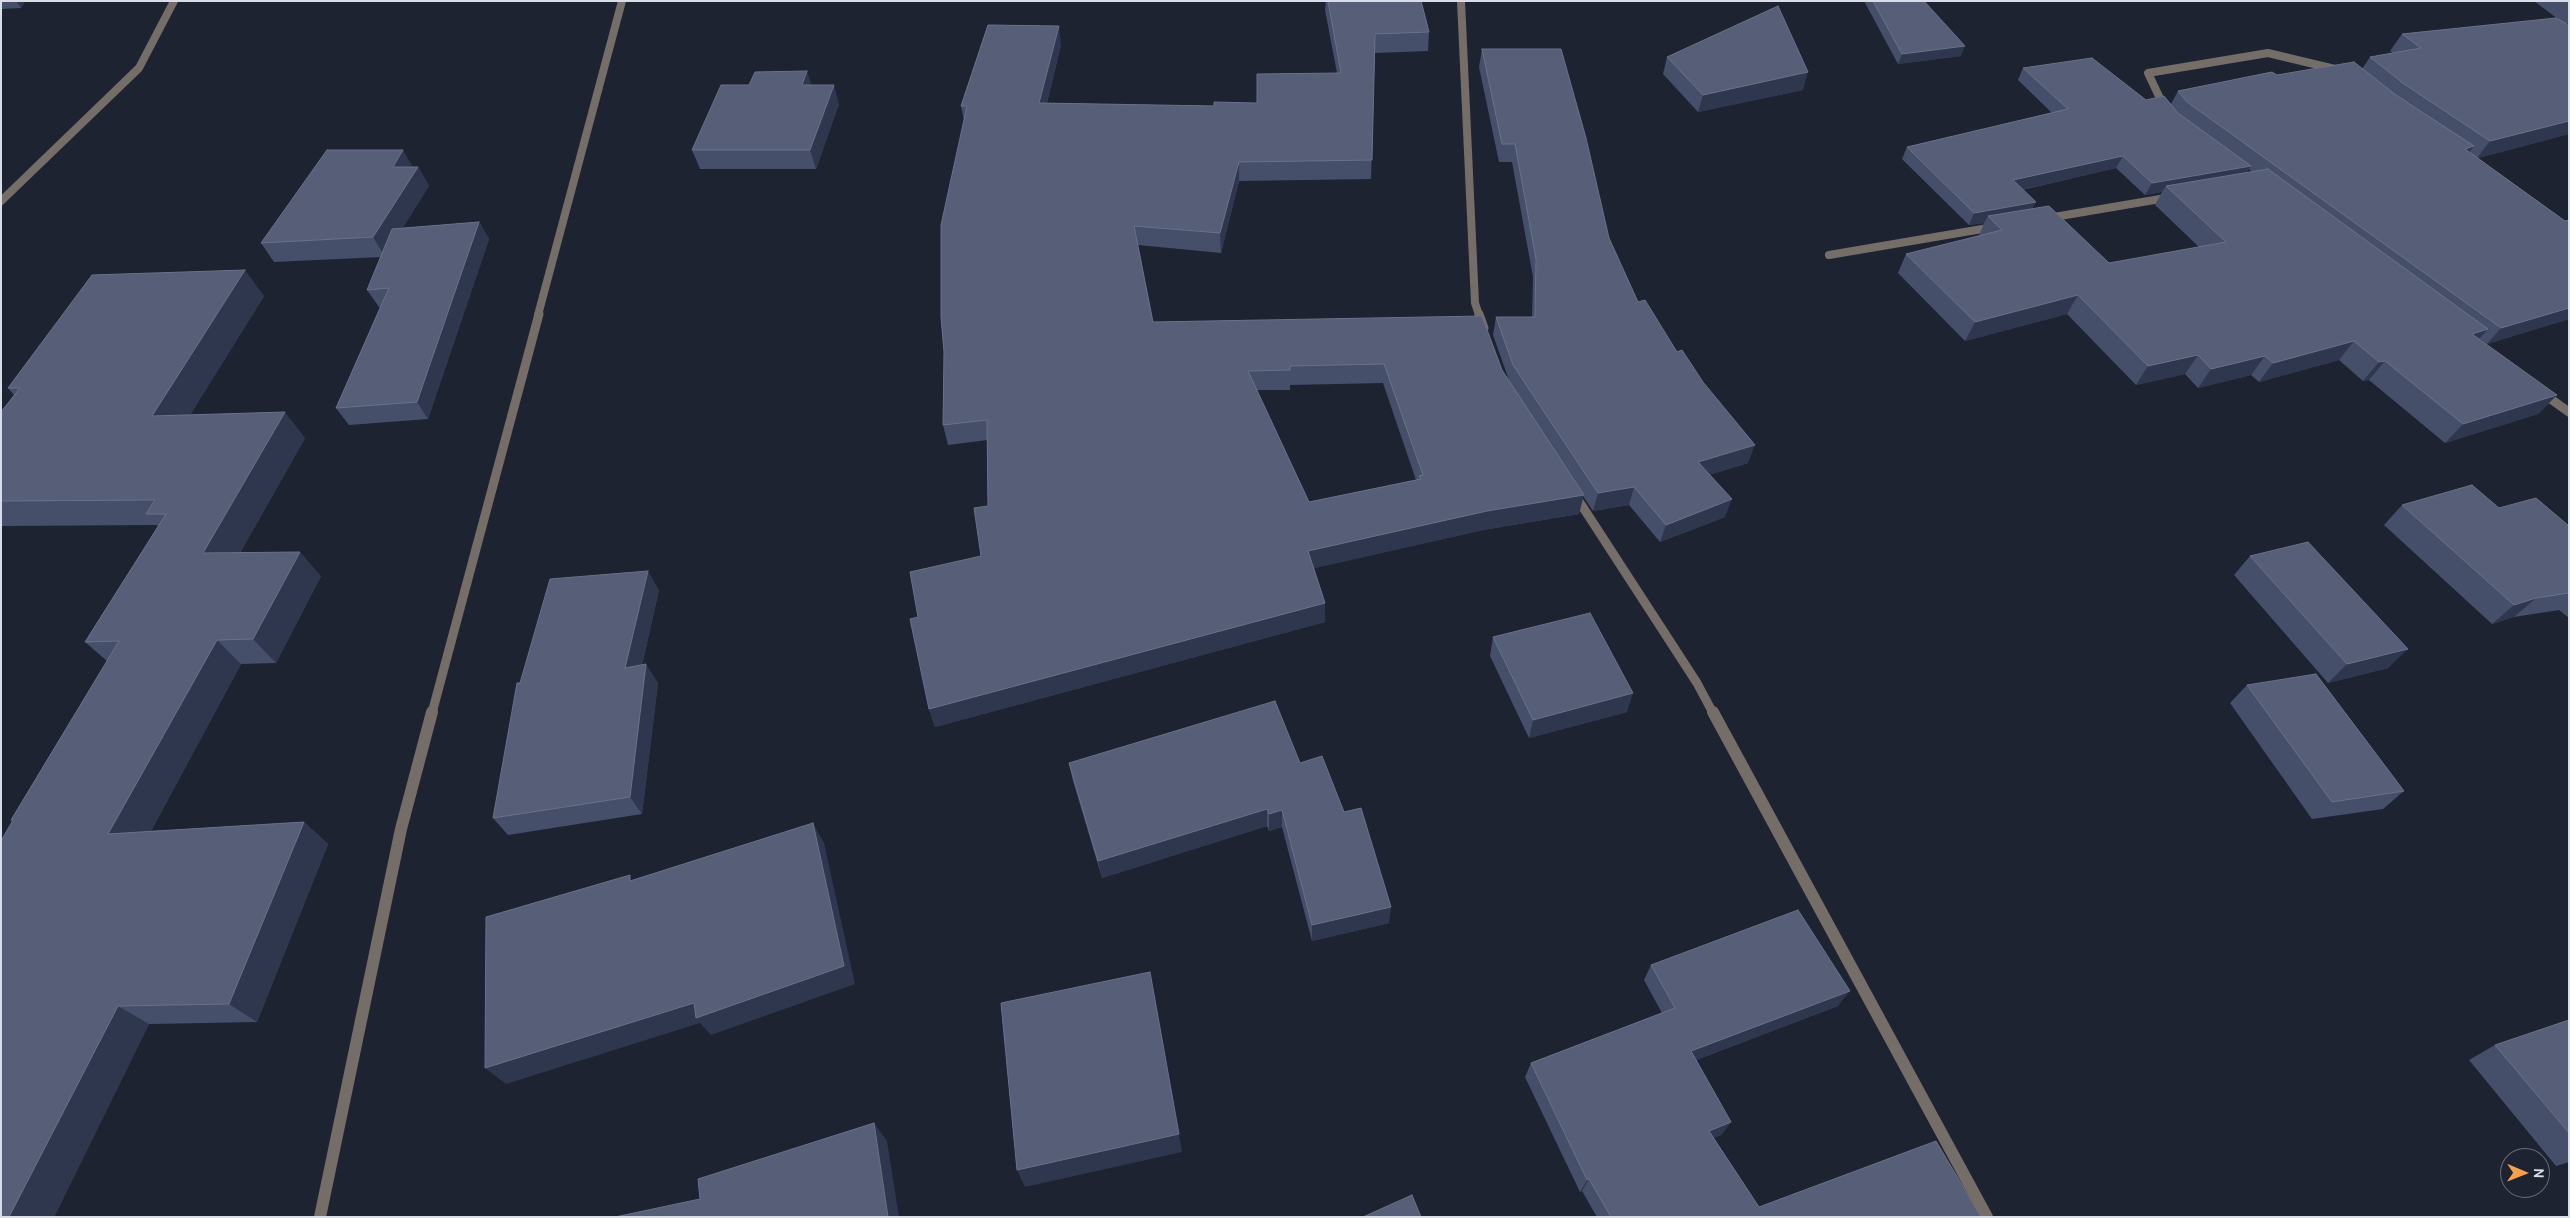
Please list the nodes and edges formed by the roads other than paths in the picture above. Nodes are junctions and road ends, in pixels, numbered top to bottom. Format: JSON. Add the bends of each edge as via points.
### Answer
{"nodes":[{"id":1,"x":174,"y":1,"type":"edge"},
{"id":2,"x":622,"y":1,"type":"edge"},
{"id":3,"x":1461,"y":1,"type":"edge"},
{"id":4,"x":2345,"y":71,"type":"edge"},
{"id":5,"x":2169,"y":115,"type":"edge"},
{"id":6,"x":2179,"y":196,"type":"edge"},
{"id":7,"x":1,"y":201,"type":"edge"},
{"id":8,"x":2043,"y":219,"type":"edge"},
{"id":9,"x":2004,"y":225,"type":"edge"},
{"id":10,"x":1829,"y":255,"type":"dead end"},
{"id":11,"x":1488,"y":340,"type":"edge"},
{"id":12,"x":2537,"y":389,"type":"edge"},
{"id":13,"x":2569,"y":412,"type":"edge"},
{"id":14,"x":1570,"y":488,"type":"edge"},
{"id":15,"x":320,"y":1217,"type":"edge"},
{"id":16,"x":1987,"y":1217,"type":"edge"}],
"edges":[{"from":1,"to":7,"type":"street","via":[[139,68]]},
{"from":2,"to":15,"type":"street","via":[[401,829]]},
{"from":3,"to":11,"type":"street","via":[[1475,303]]},
{"from":4,"to":5,"type":"street","via":[[2268,53],[2148,73]]},
{"from":6,"to":8,"type":"street"},
{"from":9,"to":10,"type":"street"},
{"from":12,"to":13,"type":"street"},
{"from":14,"to":16,"type":"street","via":[[1697,684]]}]}
